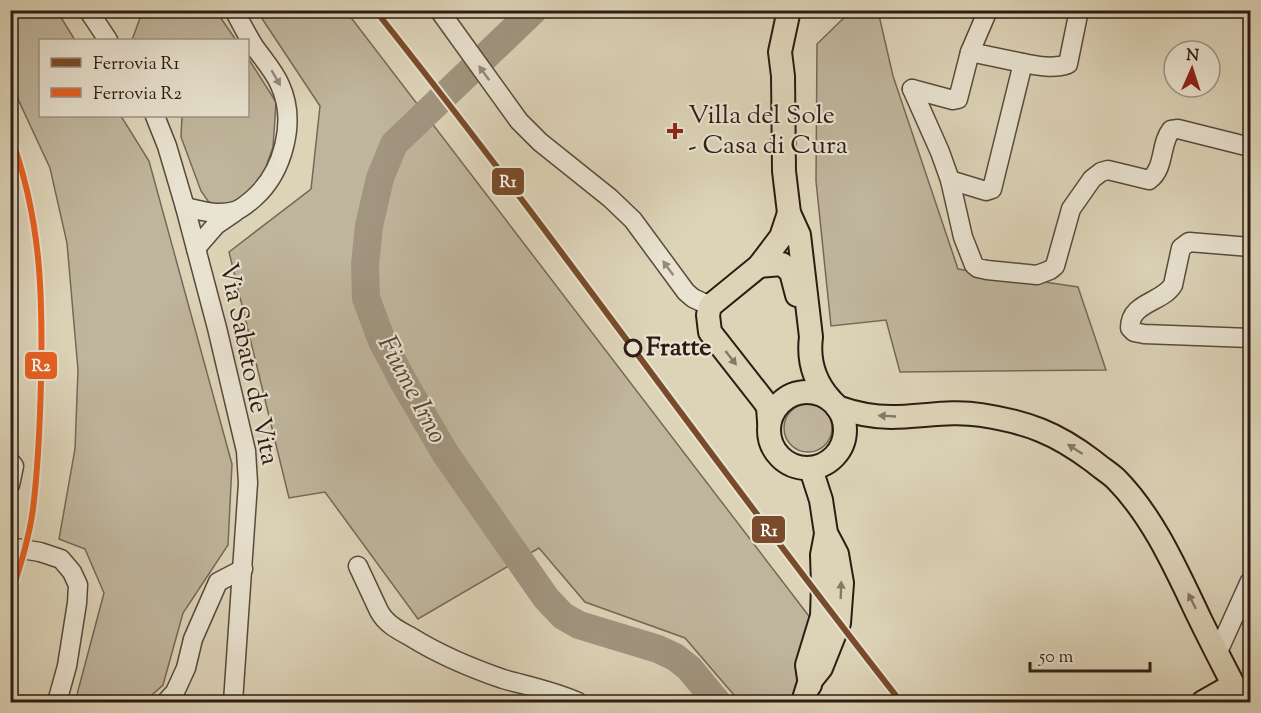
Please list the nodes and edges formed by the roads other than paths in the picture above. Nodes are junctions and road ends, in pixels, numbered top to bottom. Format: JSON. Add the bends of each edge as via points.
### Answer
{"nodes":[{"id":1,"x":88,"y":10,"type":"edge"},
{"id":2,"x":234,"y":10,"type":"edge"},
{"id":3,"x":439,"y":10,"type":"edge"},
{"id":4,"x":789,"y":10,"type":"edge"},
{"id":5,"x":800,"y":10,"type":"edge"},
{"id":6,"x":988,"y":10,"type":"edge"},
{"id":7,"x":1079,"y":10,"type":"edge"},
{"id":8,"x":107,"y":39,"type":"edge"},
{"id":9,"x":970,"y":52,"type":"junction"},
{"id":10,"x":1023,"y":63,"type":"junction"},
{"id":11,"x":783,"y":76,"type":"junction"},
{"id":12,"x":155,"y":117,"type":"edge"},
{"id":13,"x":1251,"y":147,"type":"edge"},
{"id":14,"x":950,"y":180,"type":"junction"},
{"id":15,"x":185,"y":207,"type":"junction"},
{"id":16,"x":236,"y":211,"type":"junction"},
{"id":17,"x":789,"y":213,"type":"junction"},
{"id":18,"x":1251,"y":247,"type":"edge"},
{"id":19,"x":196,"y":248,"type":"junction"},
{"id":20,"x":759,"y":266,"type":"junction"},
{"id":21,"x":710,"y":306,"type":"junction"},
{"id":22,"x":1251,"y":338,"type":"edge"},
{"id":23,"x":809,"y":348,"type":"junction"},
{"id":24,"x":833,"y":403,"type":"junction"},
{"id":25,"x":769,"y":421,"type":"junction"},
{"id":26,"x":10,"y":461,"type":"edge"},
{"id":27,"x":811,"y":469,"type":"junction"},
{"id":28,"x":10,"y":485,"type":"edge"},
{"id":29,"x":10,"y":547,"type":"edge"},
{"id":30,"x":358,"y":566,"type":"dead end"},
{"id":31,"x":243,"y":569,"type":"junction"},
{"id":32,"x":1251,"y":581,"type":"edge"},
{"id":33,"x":1217,"y":654,"type":"junction"},
{"id":34,"x":1237,"y":694,"type":"edge"},
{"id":35,"x":810,"y":696,"type":"edge"},
{"id":36,"x":57,"y":702,"type":"edge"},
{"id":37,"x":166,"y":702,"type":"edge"},
{"id":38,"x":233,"y":702,"type":"edge"},
{"id":39,"x":578,"y":702,"type":"edge"},
{"id":40,"x":1203,"y":702,"type":"edge"}],
"edges":[{"from":1,"to":8,"type":"street"},
{"from":2,"to":16,"type":"street","one_way":true,"via":[[280,84],[287,116],[285,143],[271,179]]},
{"from":21,"to":3,"type":"street","one_way":true,"via":[[686,292],[620,207],[519,121]]},
{"from":4,"to":11,"type":"main road","via":[[780,52]]},
{"from":5,"to":11,"type":"main road"},
{"from":6,"to":9,"type":"street"},
{"from":7,"to":10,"type":"street","via":[[1068,64]]},
{"from":9,"to":10,"type":"street"},
{"from":9,"to":14,"type":"street","via":[[958,99],[912,89]]},
{"from":10,"to":14,"type":"street","via":[[992,189],[986,191]]},
{"from":11,"to":17,"type":"main road","via":[[782,144]]},
{"from":12,"to":15,"type":"street","name":"Via Sabato de Vita"},
{"from":13,"to":14,"type":"street","via":[[1171,130],[1154,177],[1149,180],[1108,170],[1092,179],[1071,209],[1055,266],[1036,275],[974,265]]},
{"from":15,"to":16,"type":"street","via":[[211,213]]},
{"from":15,"to":19,"type":"street","name":"Via Sabato de Vita"},
{"from":16,"to":19,"type":"street","via":[[216,225]]},
{"from":17,"to":20,"type":"main road","via":[[781,237]]},
{"from":17,"to":23,"type":"main road","via":[[799,235]]},
{"from":18,"to":22,"type":"street","via":[[1189,242],[1181,248],[1170,290],[1141,307],[1130,321],[1134,332],[1144,334]]},
{"from":19,"to":31,"type":"street","name":"Via Sabato de Vita","via":[[246,451]]},
{"from":20,"to":21,"type":"main road"},
{"from":20,"to":23,"type":"main road","via":[[782,264],[791,272],[797,289],[803,342]]},
{"from":21,"to":25,"type":"main road","one_way":true,"via":[[710,332],[764,400]]},
{"from":23,"to":24,"type":"main road","via":[[816,380]]},
{"from":24,"to":25,"type":"main road","via":[[812,392],[794,394],[778,405]]},
{"from":24,"to":27,"type":"main road","via":[[843,417],[845,440],[832,459]]},
{"from":33,"to":24,"type":"main road","one_way":true,"via":[[1174,564],[1138,506],[1114,477],[1075,448],[1020,422],[978,414],[890,417],[853,412]]},
{"from":25,"to":27,"type":"main road","via":[[770,440],[778,456],[788,464]]},
{"from":26,"to":28,"type":"street","via":[[14,466]]},
{"from":27,"to":35,"type":"main road","via":[[842,584],[839,622]]},
{"from":29,"to":36,"type":"street","via":[[60,559],[78,585]]},
{"from":30,"to":39,"type":"street","via":[[379,611],[393,627],[470,668]]},
{"from":31,"to":37,"type":"street","via":[[218,582],[193,639],[186,668]]},
{"from":31,"to":38,"type":"street","name":"Via Sabato de Vita"},
{"from":32,"to":33,"type":"street"},
{"from":33,"to":34,"type":"main road"},
{"from":34,"to":40,"type":"main road"}]}
